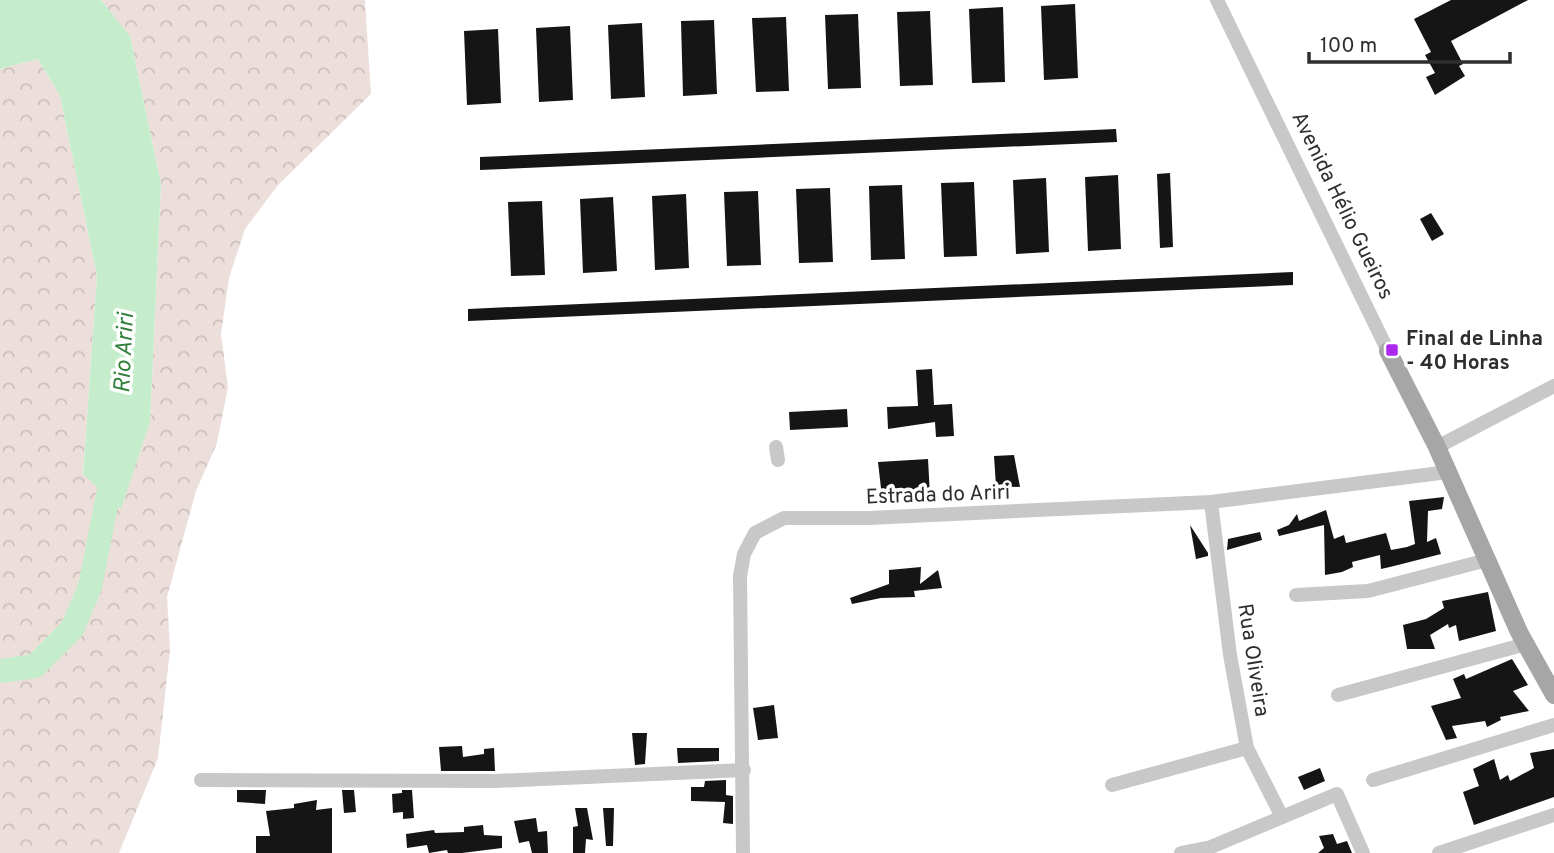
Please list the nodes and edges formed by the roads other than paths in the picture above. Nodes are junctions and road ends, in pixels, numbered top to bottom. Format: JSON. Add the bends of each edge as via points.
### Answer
{"nodes":[{"id":1,"x":1217,"y":0,"type":"edge"},
{"id":2,"x":1388,"y":351,"type":"joint"},
{"id":3,"x":1554,"y":386,"type":"edge"},
{"id":4,"x":1437,"y":447,"type":"junction"},
{"id":5,"x":1448,"y":472,"type":"junction"},
{"id":6,"x":1211,"y":502,"type":"junction"},
{"id":7,"x":1487,"y":560,"type":"junction"},
{"id":8,"x":1296,"y":595,"type":"dead end"},
{"id":9,"x":1526,"y":644,"type":"junction"},
{"id":10,"x":1338,"y":695,"type":"dead end"},
{"id":11,"x":1554,"y":695,"type":"edge"},
{"id":12,"x":1554,"y":725,"type":"edge"},
{"id":13,"x":1247,"y":748,"type":"junction"},
{"id":14,"x":744,"y":770,"type":"junction"},
{"id":15,"x":201,"y":780,"type":"dead end"},
{"id":16,"x":1373,"y":780,"type":"dead end"},
{"id":17,"x":1112,"y":785,"type":"dead end"},
{"id":18,"x":1554,"y":815,"type":"edge"},
{"id":19,"x":1282,"y":817,"type":"junction"},
{"id":20,"x":743,"y":853,"type":"edge"},
{"id":21,"x":1181,"y":853,"type":"edge"},
{"id":22,"x":1363,"y":853,"type":"edge"},
{"id":23,"x":1439,"y":853,"type":"edge"}],
"edges":[{"from":1,"to":2,"type":"street","name":"Avenida Hélio Gueiros"},
{"from":2,"to":4,"type":"main road","name":"Avenida Hélio Gueiros"},
{"from":3,"to":4,"type":"street"},
{"from":4,"to":5,"type":"main road","name":"Avenida Hélio Gueiros"},
{"from":5,"to":6,"type":"street","name":"Estrada do Ariri"},
{"from":5,"to":7,"type":"main road","name":"Avenida Hélio Gueiros"},
{"from":6,"to":13,"type":"street","name":"Rua Oliveira"},
{"from":6,"to":14,"type":"street","name":"Estrada do Ariri","via":[[868,518],[793,517],[766,524],[749,541],[740,576]]},
{"from":7,"to":8,"type":"street","via":[[1368,591]]},
{"from":7,"to":9,"type":"main road","name":"Avenida Hélio Gueiros"},
{"from":9,"to":10,"type":"street"},
{"from":9,"to":11,"type":"main road","name":"Avenida Hélio Gueiros"},
{"from":12,"to":16,"type":"street"},
{"from":13,"to":17,"type":"street"},
{"from":13,"to":19,"type":"street","name":"Rua Oliveira"},
{"from":14,"to":15,"type":"street","via":[[457,782]]},
{"from":14,"to":20,"type":"street","name":"Estrada do Ariri"},
{"from":18,"to":23,"type":"street"},
{"from":19,"to":21,"type":"street","via":[[1211,847]]},
{"from":19,"to":22,"type":"street","via":[[1337,794]]}]}
